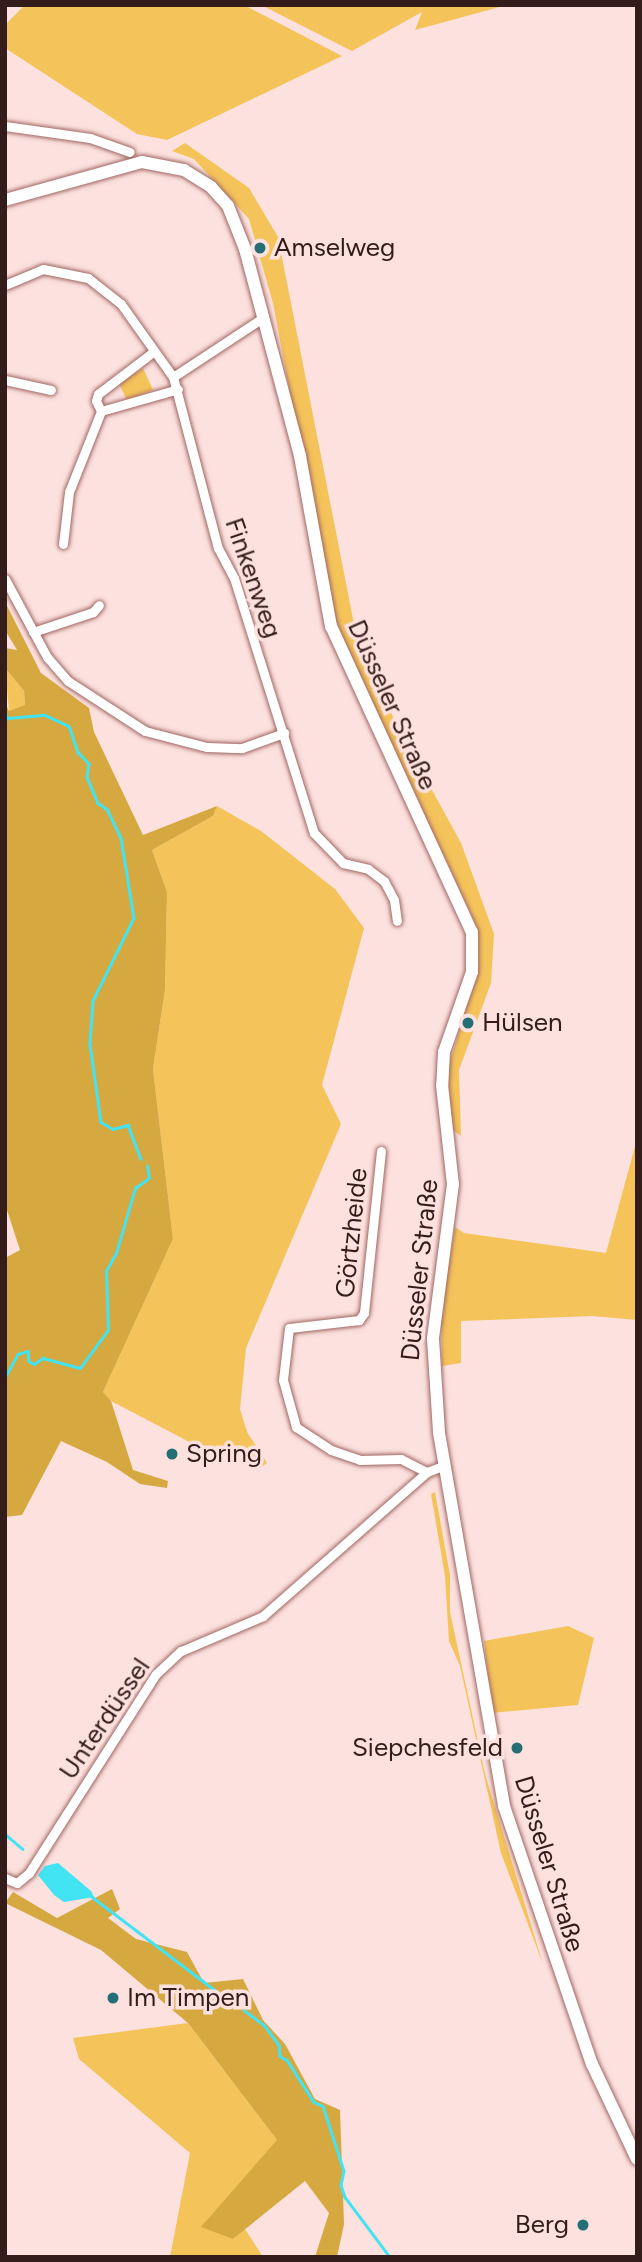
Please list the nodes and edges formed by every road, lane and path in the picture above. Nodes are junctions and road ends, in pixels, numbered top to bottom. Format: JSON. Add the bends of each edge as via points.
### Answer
{"nodes":[{"id":1,"x":5,"y":126,"type":"edge"},
{"id":2,"x":130,"y":152,"type":"dead end"},
{"id":3,"x":5,"y":200,"type":"edge"},
{"id":4,"x":5,"y":285,"type":"edge"},
{"id":5,"x":264,"y":317,"type":"junction"},
{"id":6,"x":153,"y":352,"type":"junction"},
{"id":7,"x":173,"y":377,"type":"junction"},
{"id":8,"x":5,"y":380,"type":"edge"},
{"id":9,"x":178,"y":389,"type":"junction"},
{"id":10,"x":51,"y":390,"type":"dead end"},
{"id":11,"x":102,"y":411,"type":"junction"},
{"id":12,"x":63,"y":544,"type":"dead end"},
{"id":13,"x":5,"y":579,"type":"edge"},
{"id":14,"x":100,"y":605,"type":"dead end"},
{"id":15,"x":33,"y":632,"type":"junction"},
{"id":16,"x":284,"y":733,"type":"junction"},
{"id":17,"x":397,"y":921,"type":"dead end"},
{"id":18,"x":381,"y":1150,"type":"dead end"},
{"id":19,"x":443,"y":1466,"type":"junction"},
{"id":20,"x":427,"y":1472,"type":"junction"},
{"id":21,"x":5,"y":1878,"type":"edge"},
{"id":22,"x":637,"y":2159,"type":"edge"}],
"edges":[{"from":1,"to":2,"type":"street","via":[[90,138]]},
{"from":3,"to":5,"type":"main road","name":"Düsseler Straße","via":[[142,162],[184,170],[211,187],[233,214]]},
{"from":4,"to":6,"type":"street","name":"Finkenweg","via":[[43,269],[88,278],[121,304]]},
{"from":5,"to":7,"type":"street"},
{"from":5,"to":19,"type":"main road","name":"Düsseler Straße","via":[[300,456],[331,626],[472,932],[472,972],[444,1052],[442,1085],[453,1184],[433,1339]]},
{"from":6,"to":7,"type":"street","name":"Finkenweg"},
{"from":6,"to":11,"type":"street","via":[[98,394],[96,401]]},
{"from":7,"to":9,"type":"street","name":"Finkenweg"},
{"from":8,"to":10,"type":"street"},
{"from":9,"to":11,"type":"street"},
{"from":9,"to":16,"type":"street","name":"Finkenweg","via":[[218,548],[234,578]]},
{"from":11,"to":12,"type":"street","via":[[69,492]]},
{"from":13,"to":15,"type":"street"},
{"from":14,"to":15,"type":"street","via":[[93,612]]},
{"from":15,"to":16,"type":"street","via":[[68,681],[145,730],[207,747],[242,748]]},
{"from":16,"to":17,"type":"street","name":"Finkenweg","via":[[314,833],[344,863],[368,869],[384,881],[394,900]]},
{"from":18,"to":20,"type":"street","name":"Görtzheide","via":[[364,1313],[359,1320],[289,1328],[283,1380],[296,1427],[331,1450],[360,1460],[401,1459]]},
{"from":19,"to":20,"type":"street"},
{"from":19,"to":22,"type":"main road","name":"Düsseler Straße","via":[[504,1806],[592,2064]]},
{"from":20,"to":21,"type":"street","name":"Unterdüssel","via":[[263,1616],[181,1651],[156,1674],[29,1873],[17,1883]]}]}
